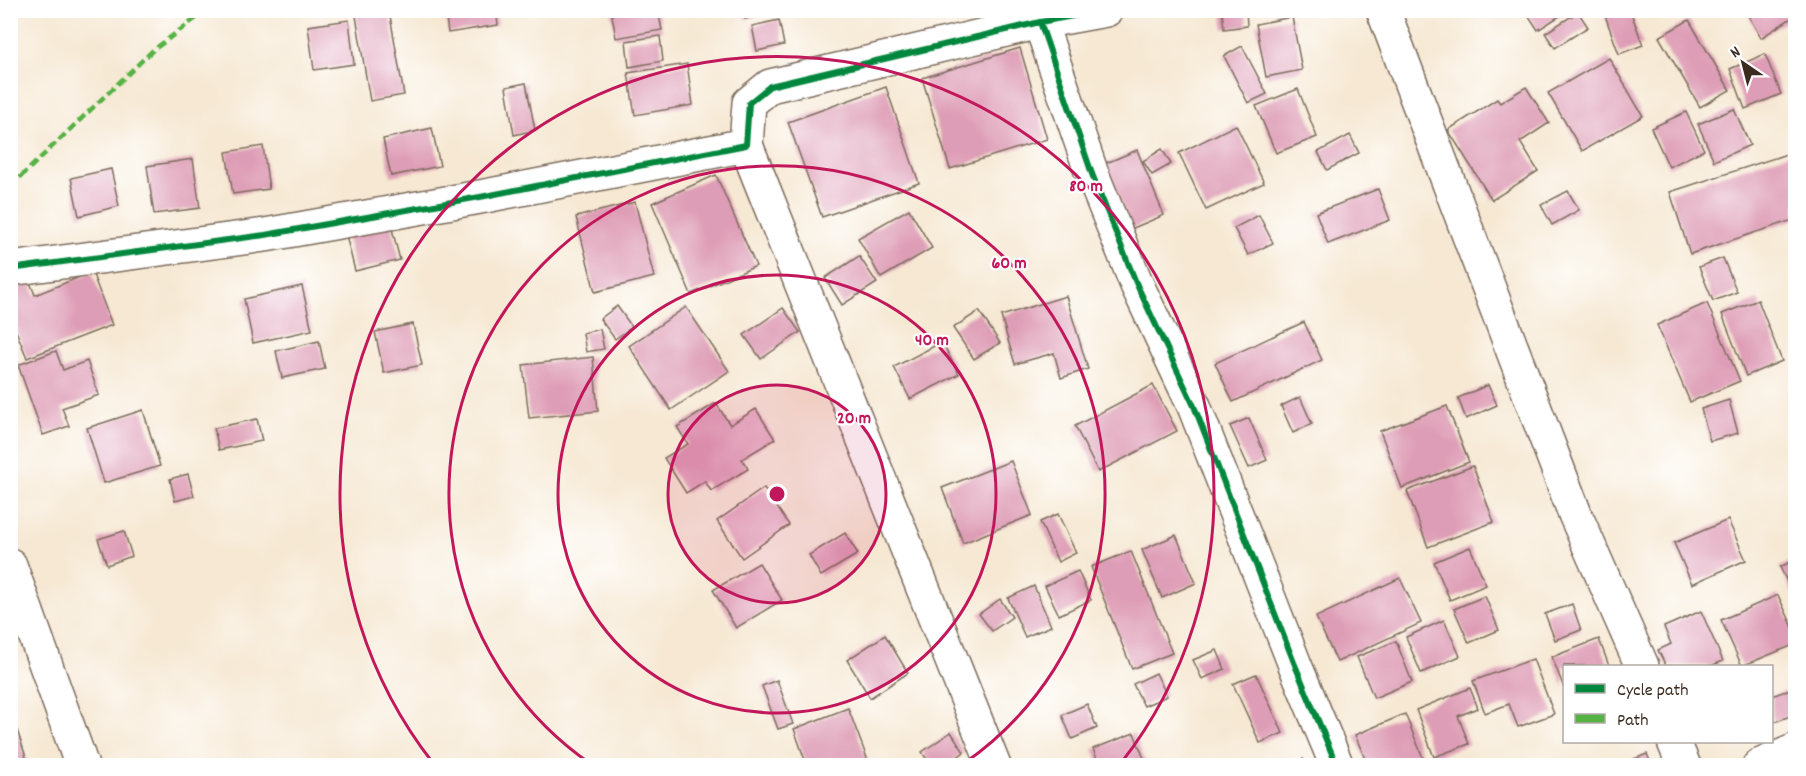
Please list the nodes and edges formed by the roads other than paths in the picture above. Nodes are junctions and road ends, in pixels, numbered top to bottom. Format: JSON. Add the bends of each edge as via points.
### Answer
{"nodes":[{"id":1,"x":1106,"y":10,"type":"edge"},
{"id":2,"x":1383,"y":10,"type":"edge"},
{"id":3,"x":1040,"y":22,"type":"junction"},
{"id":4,"x":746,"y":145,"type":"junction"},
{"id":5,"x":10,"y":269,"type":"edge"},
{"id":6,"x":10,"y":566,"type":"edge"},
{"id":7,"x":1642,"y":665,"type":"edge"},
{"id":8,"x":1675,"y":743,"type":"edge"},
{"id":9,"x":1796,"y":750,"type":"edge"},
{"id":10,"x":82,"y":765,"type":"edge"},
{"id":11,"x":994,"y":765,"type":"edge"},
{"id":12,"x":1337,"y":765,"type":"edge"},
{"id":13,"x":1684,"y":765,"type":"edge"},
{"id":14,"x":1759,"y":765,"type":"edge"}],
"edges":[{"from":1,"to":3,"type":"street"},
{"from":2,"to":7,"type":"street","via":[[1575,514]]},
{"from":3,"to":4,"type":"street","via":[[770,86],[749,104]]},
{"from":3,"to":12,"type":"street","via":[[1100,194],[1137,285],[1194,406]]},
{"from":4,"to":5,"type":"street","via":[[265,236]]},
{"from":4,"to":11,"type":"street"},
{"from":6,"to":10,"type":"street"},
{"from":8,"to":13,"type":"street"},
{"from":9,"to":14,"type":"street"}]}
